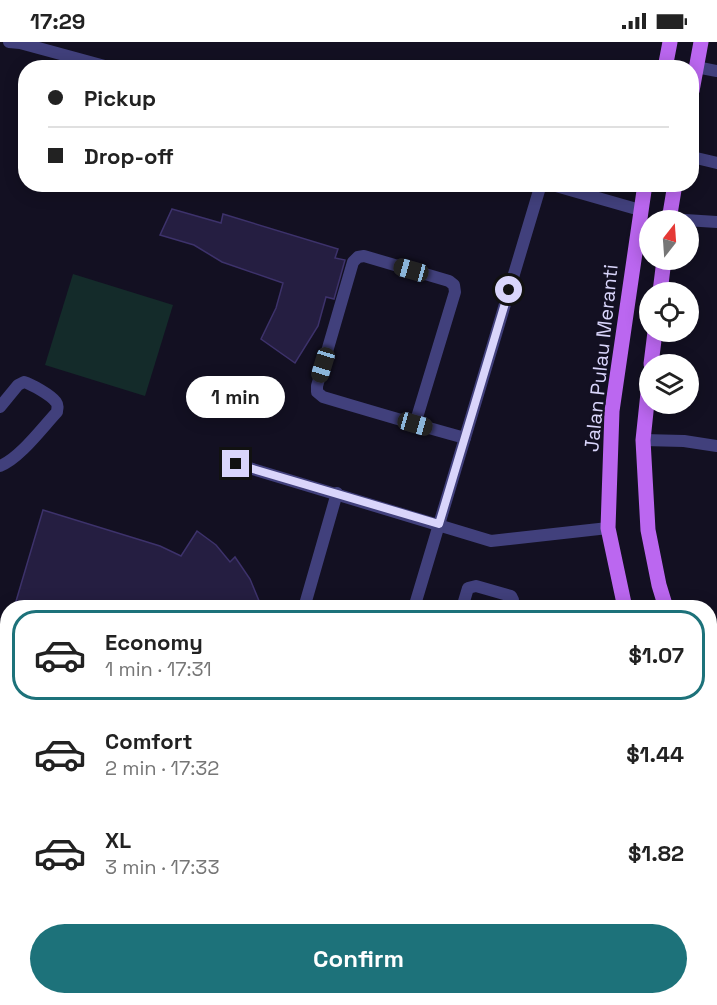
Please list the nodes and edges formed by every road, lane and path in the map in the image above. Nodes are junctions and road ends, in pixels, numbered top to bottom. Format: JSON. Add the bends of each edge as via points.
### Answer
{"nodes":[{"id":1,"x":9,"y":42,"type":"edge"},
{"id":2,"x":670,"y":42,"type":"edge"},
{"id":3,"x":701,"y":42,"type":"edge"},
{"id":4,"x":83,"y":60,"type":"edge"},
{"id":5,"x":667,"y":60,"type":"edge"},
{"id":6,"x":697,"y":60,"type":"edge"},
{"id":7,"x":699,"y":68,"type":"edge"},
{"id":8,"x":717,"y":71,"type":"edge"},
{"id":9,"x":699,"y":159,"type":"edge"},
{"id":10,"x":717,"y":163,"type":"edge"},
{"id":11,"x":539,"y":192,"type":"edge"},
{"id":12,"x":577,"y":192,"type":"edge"},
{"id":13,"x":643,"y":192,"type":"edge"},
{"id":14,"x":674,"y":192,"type":"edge"},
{"id":15,"x":640,"y":210,"type":"joint"},
{"id":16,"x":671,"y":210,"type":"edge"},
{"id":17,"x":639,"y":217,"type":"edge"},
{"id":18,"x":699,"y":221,"type":"edge"},
{"id":19,"x":717,"y":222,"type":"edge"},
{"id":20,"x":0,"y":407,"type":"edge"},
{"id":21,"x":646,"y":414,"type":"edge"},
{"id":22,"x":415,"y":424,"type":"junction"},
{"id":23,"x":465,"y":438,"type":"junction"},
{"id":24,"x":643,"y":440,"type":"junction"},
{"id":25,"x":717,"y":446,"type":"edge"},
{"id":26,"x":236,"y":464,"type":"dead end"},
{"id":27,"x":0,"y":466,"type":"edge"},
{"id":28,"x":337,"y":494,"type":"junction"},
{"id":29,"x":439,"y":524,"type":"junction"},
{"id":30,"x":608,"y":528,"type":"junction"},
{"id":31,"x":306,"y":600,"type":"edge"},
{"id":32,"x":416,"y":600,"type":"edge"},
{"id":33,"x":464,"y":600,"type":"edge"},
{"id":34,"x":513,"y":600,"type":"edge"},
{"id":35,"x":623,"y":600,"type":"edge"},
{"id":36,"x":664,"y":600,"type":"edge"}],
"edges":[{"from":1,"to":4,"type":"lane"},
{"from":2,"to":5,"type":"main road"},
{"from":3,"to":6,"type":"main road"},
{"from":7,"to":8,"type":"lane"},
{"from":9,"to":10,"type":"lane"},
{"from":11,"to":23,"type":"lane"},
{"from":12,"to":15,"type":"lane"},
{"from":13,"to":15,"type":"main road","name":"Jalan Pulau Meranti"},
{"from":14,"to":16,"type":"main road"},
{"from":17,"to":30,"type":"main road","name":"Jalan Pulau Meranti","via":[[612,411]]},
{"from":18,"to":19,"type":"lane"},
{"from":20,"to":27,"type":"lane","via":[[24,382],[58,406],[57,412],[21,450]]},
{"from":21,"to":24,"type":"main road"},
{"from":22,"to":22,"type":"lane","via":[[323,397],[318,392],[316,386],[353,262],[358,257],[454,285]]},
{"from":22,"to":23,"type":"lane"},
{"from":23,"to":29,"type":"lane"},
{"from":24,"to":25,"type":"lane"},
{"from":24,"to":36,"type":"main road","via":[[648,530]]},
{"from":26,"to":28,"type":"lane"},
{"from":28,"to":29,"type":"lane"},
{"from":28,"to":31,"type":"lane"},
{"from":29,"to":30,"type":"lane","via":[[500,541]]},
{"from":29,"to":32,"type":"lane"},
{"from":30,"to":35,"type":"main road","name":"Jalan Pulau Meranti"},
{"from":33,"to":34,"type":"lane","via":[[472,586],[507,594]]}]}
